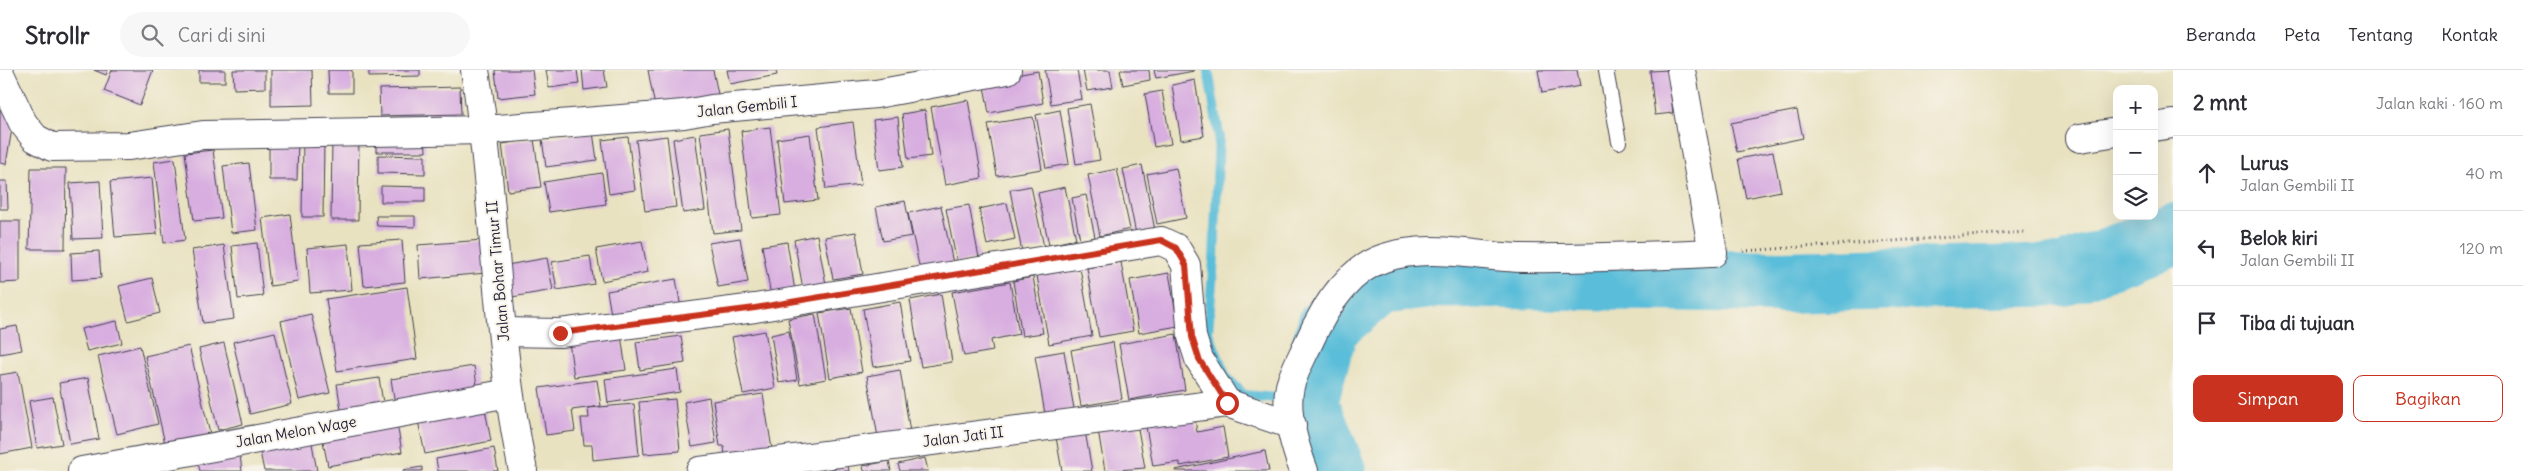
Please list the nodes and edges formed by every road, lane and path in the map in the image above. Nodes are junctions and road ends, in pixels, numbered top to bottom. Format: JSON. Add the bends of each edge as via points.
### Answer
{"nodes":[{"id":1,"x":475,"y":70,"type":"edge"},
{"id":2,"x":1007,"y":70,"type":"edge"},
{"id":3,"x":1606,"y":70,"type":"edge"},
{"id":4,"x":1681,"y":70,"type":"edge"},
{"id":5,"x":0,"y":74,"type":"edge"},
{"id":6,"x":2173,"y":124,"type":"edge"},
{"id":7,"x":2158,"y":126,"type":"edge"},
{"id":8,"x":485,"y":130,"type":"junction"},
{"id":9,"x":2113,"y":133,"type":"edge"},
{"id":10,"x":2080,"y":138,"type":"dead end"},
{"id":11,"x":1619,"y":142,"type":"dead end"},
{"id":12,"x":2027,"y":232,"type":"dead end"},
{"id":13,"x":1713,"y":253,"type":"junction"},
{"id":14,"x":504,"y":332,"type":"junction"},
{"id":15,"x":510,"y":393,"type":"junction"},
{"id":16,"x":1227,"y":403,"type":"junction"},
{"id":17,"x":1290,"y":406,"type":"junction"},
{"id":18,"x":82,"y":471,"type":"edge"},
{"id":19,"x":523,"y":471,"type":"edge"},
{"id":20,"x":700,"y":471,"type":"edge"},
{"id":21,"x":1304,"y":471,"type":"edge"}],
"edges":[{"from":1,"to":8,"type":"street","name":"Jalan Bohar Timur II"},
{"from":2,"to":8,"type":"street","name":"Jalan Gembili I","via":[[876,94]]},
{"from":3,"to":11,"type":"lane"},
{"from":4,"to":13,"type":"street"},
{"from":5,"to":8,"type":"street","name":"Jalan Gembili I","via":[[23,123],[35,138],[52,147],[129,146],[203,135]]},
{"from":6,"to":7,"type":"street"},
{"from":8,"to":14,"type":"street","name":"Jalan Bohar Timur II"},
{"from":9,"to":10,"type":"street"},
{"from":12,"to":13,"type":"path"},
{"from":13,"to":17,"type":"street","via":[[1521,258],[1437,251],[1383,258],[1362,268],[1347,282],[1322,315]]},
{"from":14,"to":15,"type":"street","name":"Jalan Bohar Timur II"},
{"from":14,"to":16,"type":"street","via":[[560,333],[755,308],[1161,240],[1176,248],[1186,265],[1192,337],[1199,359]]},
{"from":15,"to":18,"type":"street","name":"Jalan Melon Wage"},
{"from":15,"to":19,"type":"street","name":"Jalan Bohar Timur II"},
{"from":16,"to":17,"type":"street"},
{"from":16,"to":20,"type":"street","name":"Jalan Jati II"},
{"from":17,"to":21,"type":"street","via":[[1295,448]]}]}
